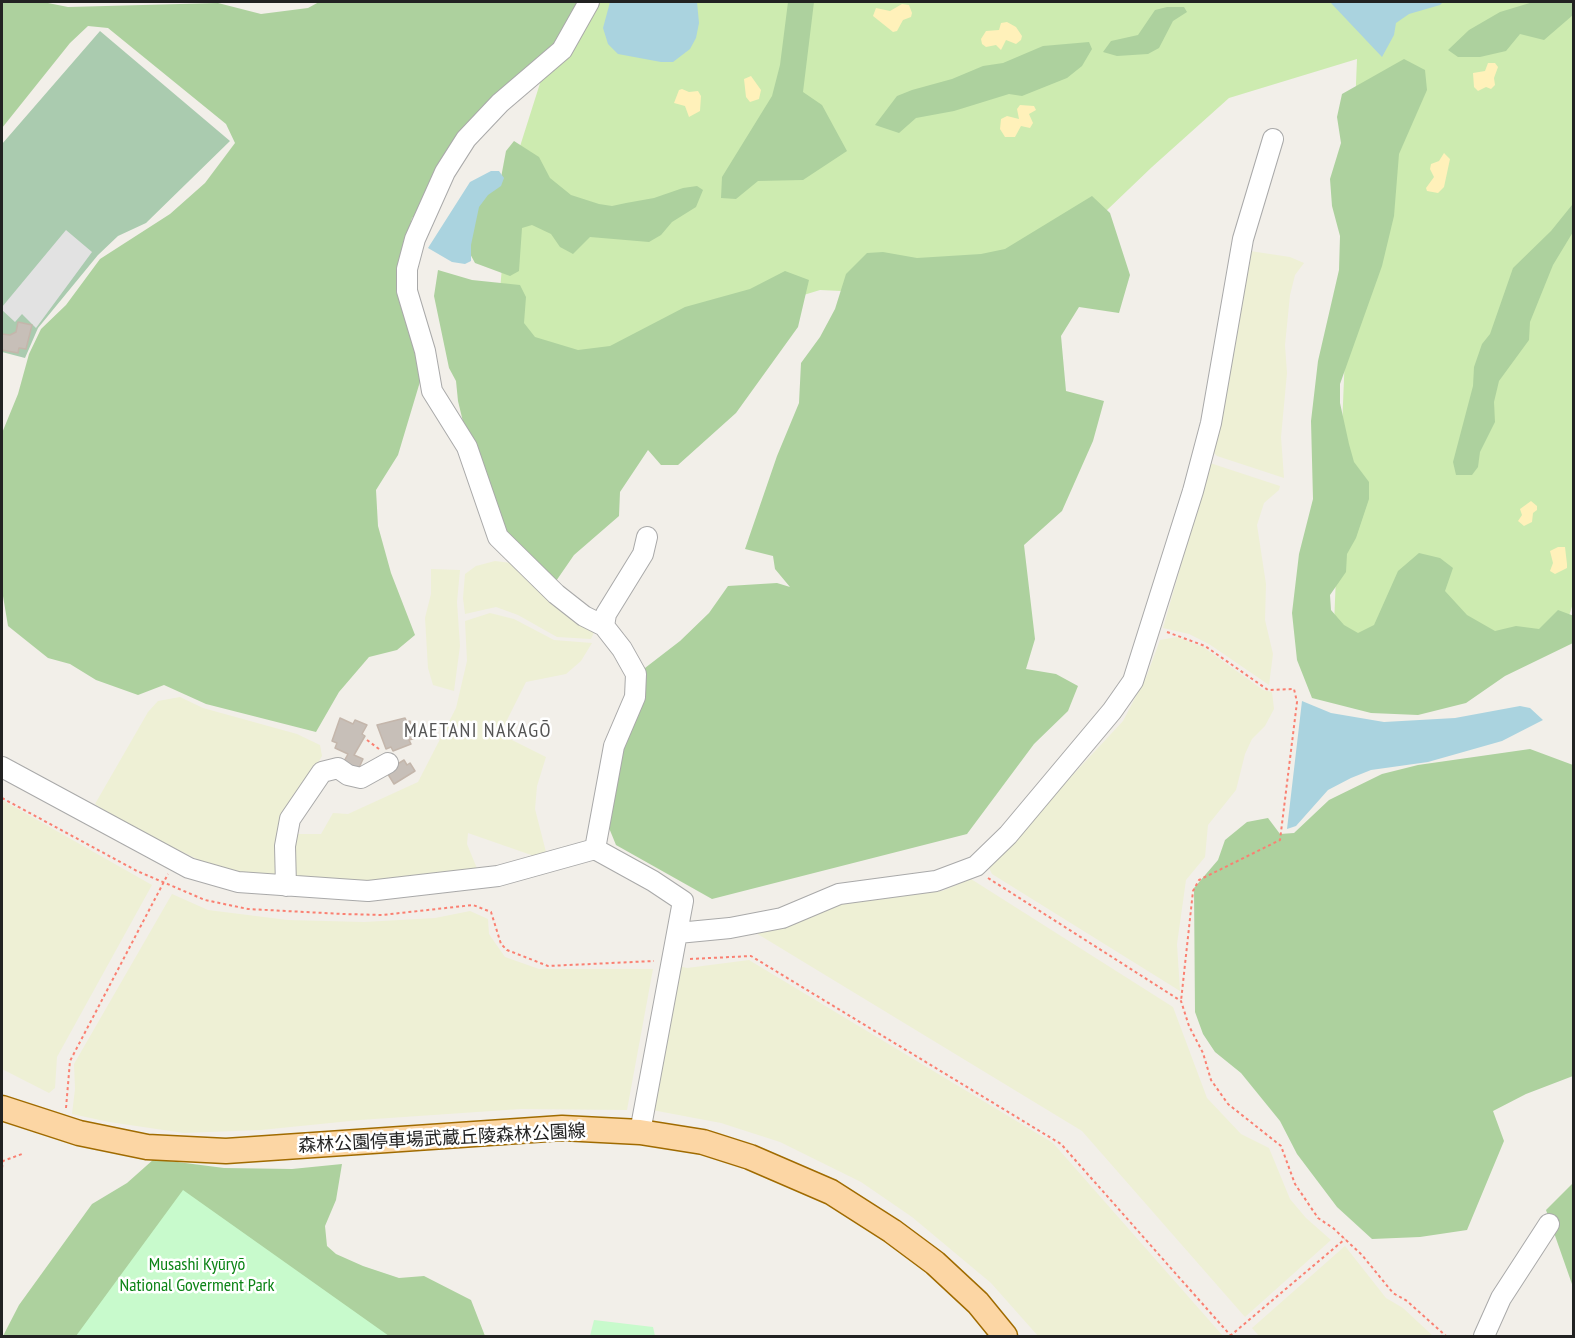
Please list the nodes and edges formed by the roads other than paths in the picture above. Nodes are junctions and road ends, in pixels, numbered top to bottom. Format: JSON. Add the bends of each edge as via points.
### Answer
{"nodes":[{"id":1,"x":589,"y":2,"type":"edge"},
{"id":2,"x":1273,"y":139,"type":"dead end"},
{"id":3,"x":647,"y":537,"type":"dead end"},
{"id":4,"x":604,"y":626,"type":"junction"},
{"id":5,"x":388,"y":763,"type":"dead end"},
{"id":6,"x":2,"y":767,"type":"edge"},
{"id":7,"x":595,"y":849,"type":"junction"},
{"id":8,"x":285,"y":886,"type":"junction"},
{"id":9,"x":678,"y":933,"type":"junction"},
{"id":10,"x":2,"y":1108,"type":"edge"},
{"id":11,"x":640,"y":1132,"type":"junction"},
{"id":12,"x":1549,"y":1224,"type":"dead end"},
{"id":13,"x":1005,"y":1336,"type":"edge"},
{"id":14,"x":1484,"y":1336,"type":"edge"}],
"edges":[{"from":1,"to":4,"type":"street","via":[[562,50],[500,103],[466,139],[445,171],[415,239],[407,269],[407,291],[425,351],[432,392],[467,447],[498,537],[556,594]]},
{"from":2,"to":9,"type":"street","via":[[1243,239],[1211,423],[1133,681],[1112,711],[1008,835],[976,866],[936,881],[838,894],[782,918]]},
{"from":3,"to":4,"type":"street","via":[[643,554],[606,614]]},
{"from":4,"to":7,"type":"street","via":[[632,665],[636,685],[630,712],[614,746]]},
{"from":5,"to":8,"type":"street","via":[[361,778],[338,768],[321,772],[290,819]]},
{"from":6,"to":8,"type":"street","via":[[189,868],[238,882]]},
{"from":7,"to":8,"type":"street","via":[[498,876],[368,891]]},
{"from":7,"to":9,"type":"street","via":[[683,901]]},
{"from":9,"to":11,"type":"street"},
{"from":10,"to":11,"type":"main road","name":"森林公園停車場武蔵丘陵森林公園線","via":[[61,1128],[147,1147],[226,1151],[562,1128]]},
{"from":11,"to":13,"type":"main road","name":"森林公園停車場武蔵丘陵森林公園線","via":[[703,1142],[750,1157],[831,1192],[935,1263]]},
{"from":12,"to":14,"type":"street","via":[[1501,1298]]}]}
